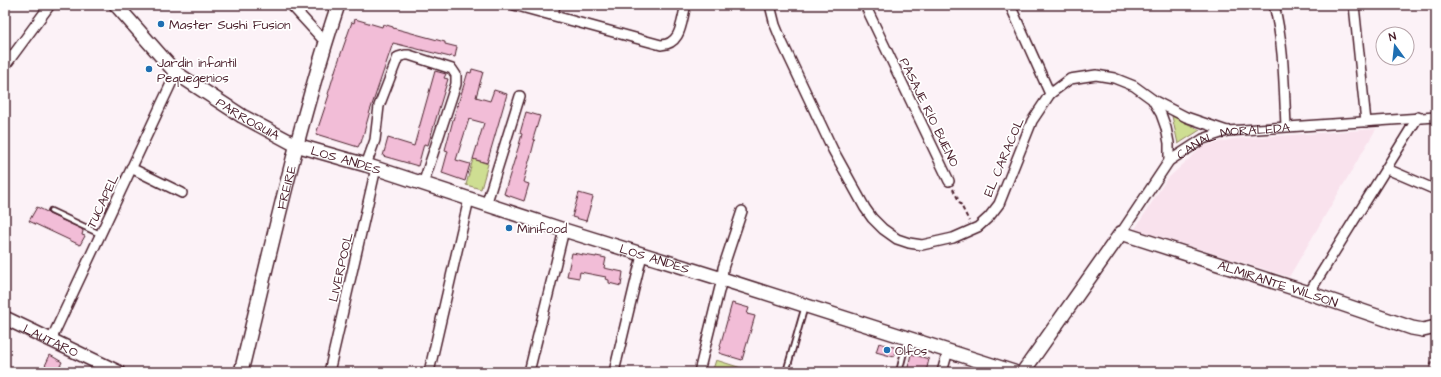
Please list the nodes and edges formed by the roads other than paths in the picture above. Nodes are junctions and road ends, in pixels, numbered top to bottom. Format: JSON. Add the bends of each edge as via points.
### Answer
{"nodes":[{"id":1,"x":50,"y":5,"type":"edge"},
{"id":2,"x":116,"y":5,"type":"edge"},
{"id":3,"x":291,"y":5,"type":"edge"},
{"id":4,"x":338,"y":5,"type":"edge"},
{"id":5,"x":514,"y":5,"type":"edge"},
{"id":6,"x":555,"y":5,"type":"edge"},
{"id":7,"x":686,"y":5,"type":"edge"},
{"id":8,"x":770,"y":5,"type":"edge"},
{"id":9,"x":865,"y":5,"type":"edge"},
{"id":10,"x":1010,"y":5,"type":"edge"},
{"id":11,"x":1274,"y":5,"type":"edge"},
{"id":12,"x":1354,"y":5,"type":"edge"},
{"id":13,"x":553,"y":16,"type":"junction"},
{"id":14,"x":326,"y":42,"type":"junction"},
{"id":15,"x":5,"y":66,"type":"edge"},
{"id":16,"x":176,"y":73,"type":"junction"},
{"id":17,"x":1050,"y":94,"type":"junction"},
{"id":18,"x":520,"y":96,"type":"dead end"},
{"id":19,"x":1152,"y":99,"type":"junction"},
{"id":20,"x":1436,"y":117,"type":"edge"},
{"id":21,"x":1418,"y":118,"type":"junction"},
{"id":22,"x":1366,"y":122,"type":"junction"},
{"id":23,"x":1286,"y":126,"type":"junction"},
{"id":24,"x":1227,"y":131,"type":"junction"},
{"id":25,"x":296,"y":145,"type":"junction"},
{"id":26,"x":1169,"y":161,"type":"junction"},
{"id":27,"x":371,"y":166,"type":"junction"},
{"id":28,"x":131,"y":168,"type":"junction"},
{"id":29,"x":1387,"y":169,"type":"junction"},
{"id":30,"x":949,"y":181,"type":"road end"},
{"id":31,"x":423,"y":184,"type":"junction"},
{"id":32,"x":1436,"y":190,"type":"edge"},
{"id":33,"x":182,"y":193,"type":"dead end"},
{"id":34,"x":470,"y":199,"type":"junction"},
{"id":35,"x":486,"y":205,"type":"junction"},
{"id":36,"x":51,"y":211,"type":"dead end"},
{"id":37,"x":742,"y":211,"type":"dead end"},
{"id":38,"x":564,"y":230,"type":"junction"},
{"id":39,"x":1121,"y":233,"type":"junction"},
{"id":40,"x":100,"y":234,"type":"junction"},
{"id":41,"x":642,"y":255,"type":"junction"},
{"id":42,"x":722,"y":279,"type":"junction"},
{"id":43,"x":1309,"y":293,"type":"junction"},
{"id":44,"x":805,"y":306,"type":"junction"},
{"id":45,"x":5,"y":318,"type":"edge"},
{"id":46,"x":1436,"y":326,"type":"edge"},
{"id":47,"x":908,"y":338,"type":"junction"},
{"id":48,"x":50,"y":340,"type":"junction"},
{"id":49,"x":948,"y":351,"type":"junction"},
{"id":50,"x":118,"y":372,"type":"edge"},
{"id":51,"x":241,"y":372,"type":"edge"},
{"id":52,"x":329,"y":372,"type":"edge"},
{"id":53,"x":429,"y":372,"type":"edge"},
{"id":54,"x":529,"y":372,"type":"edge"},
{"id":55,"x":614,"y":372,"type":"edge"},
{"id":56,"x":699,"y":372,"type":"edge"},
{"id":57,"x":786,"y":372,"type":"edge"},
{"id":58,"x":899,"y":372,"type":"edge"},
{"id":59,"x":942,"y":372,"type":"edge"},
{"id":60,"x":1014,"y":372,"type":"edge"},
{"id":61,"x":1023,"y":372,"type":"edge"}],
"edges":[{"from":1,"to":15,"type":"street"},
{"from":2,"to":16,"type":"street","name":"PARROQUIA"},
{"from":3,"to":14,"type":"street"},
{"from":4,"to":14,"type":"street","name":"FREIRE"},
{"from":5,"to":13,"type":"street"},
{"from":6,"to":13,"type":"street"},
{"from":7,"to":13,"type":"street","via":[[678,35],[671,43],[661,45]]},
{"from":8,"to":17,"type":"street","name":"EL CARACOL","via":[[782,42],[833,150],[872,218],[897,239],[909,243],[922,245],[953,238],[978,227],[989,217],[999,204],[1032,121]]},
{"from":9,"to":30,"type":"street","name":"PASAJE RÍO BUENO"},
{"from":10,"to":17,"type":"street"},
{"from":11,"to":23,"type":"street","via":[[1278,20]]},
{"from":12,"to":22,"type":"street"},
{"from":14,"to":25,"type":"street","name":"FREIRE"},
{"from":16,"to":25,"type":"street","name":"PARROQUIA","via":[[242,116]]},
{"from":16,"to":28,"type":"street","name":"TUCAPEL"},
{"from":17,"to":19,"type":"street","name":"EL CARACOL","via":[[1070,79],[1096,75],[1114,78],[1134,86]]},
{"from":18,"to":35,"type":"street"},
{"from":19,"to":24,"type":"street","name":"EL CARACOL","via":[[1186,117]]},
{"from":19,"to":26,"type":"street","name":"EL CARACOL","via":[[1166,128]]},
{"from":20,"to":21,"type":"street","name":"CANAL MORALEDA"},
{"from":21,"to":22,"type":"street","name":"CANAL MORALEDA"},
{"from":21,"to":29,"type":"street"},
{"from":22,"to":23,"type":"street","name":"CANAL MORALEDA"},
{"from":23,"to":24,"type":"street","name":"CANAL MORALEDA"},
{"from":24,"to":26,"type":"street","name":"CANAL MORALEDA","via":[[1203,139]]},
{"from":25,"to":27,"type":"street","name":"LOS ANDES"},
{"from":25,"to":51,"type":"street","name":"FREIRE"},
{"from":26,"to":39,"type":"street","name":"CANAL MORALEDA"},
{"from":27,"to":31,"type":"street","name":"LOS ANDES"},
{"from":27,"to":31,"type":"street","name":"LIVERPOOL","via":[[379,106],[397,60],[401,56],[409,55],[452,69],[456,75],[456,84]]},
{"from":27,"to":52,"type":"street","name":"LIVERPOOL"},
{"from":28,"to":33,"type":"street"},
{"from":28,"to":40,"type":"street","name":"TUCAPEL"},
{"from":29,"to":32,"type":"street"},
{"from":29,"to":43,"type":"street"},
{"from":31,"to":34,"type":"street","name":"LOS ANDES"},
{"from":34,"to":35,"type":"street","name":"LOS ANDES"},
{"from":34,"to":53,"type":"street"},
{"from":35,"to":38,"type":"street","name":"LOS ANDES"},
{"from":36,"to":40,"type":"lane"},
{"from":37,"to":42,"type":"street","via":[[723,268]]},
{"from":38,"to":41,"type":"street","name":"LOS ANDES"},
{"from":38,"to":54,"type":"street"},
{"from":39,"to":43,"type":"street","name":"ALMIRANTE WILSON"},
{"from":39,"to":61,"type":"street","name":"CANAL MORALEDA"},
{"from":40,"to":48,"type":"street","name":"TUCAPEL"},
{"from":41,"to":42,"type":"street","name":"LOS ANDES"},
{"from":41,"to":55,"type":"street"},
{"from":42,"to":44,"type":"street","name":"LOS ANDES"},
{"from":42,"to":56,"type":"street"},
{"from":43,"to":46,"type":"street","name":"ALMIRANTE WILSON","via":[[1412,328],[1423,330]]},
{"from":44,"to":47,"type":"street","name":"LOS ANDES"},
{"from":44,"to":57,"type":"lane"},
{"from":45,"to":48,"type":"street","name":"LAUTARO"},
{"from":47,"to":49,"type":"street","name":"LOS ANDES"},
{"from":47,"to":58,"type":"lane"},
{"from":48,"to":50,"type":"street","name":"LAUTARO"},
{"from":49,"to":59,"type":"street"},
{"from":49,"to":60,"type":"street","name":"LOS ANDES"}]}
